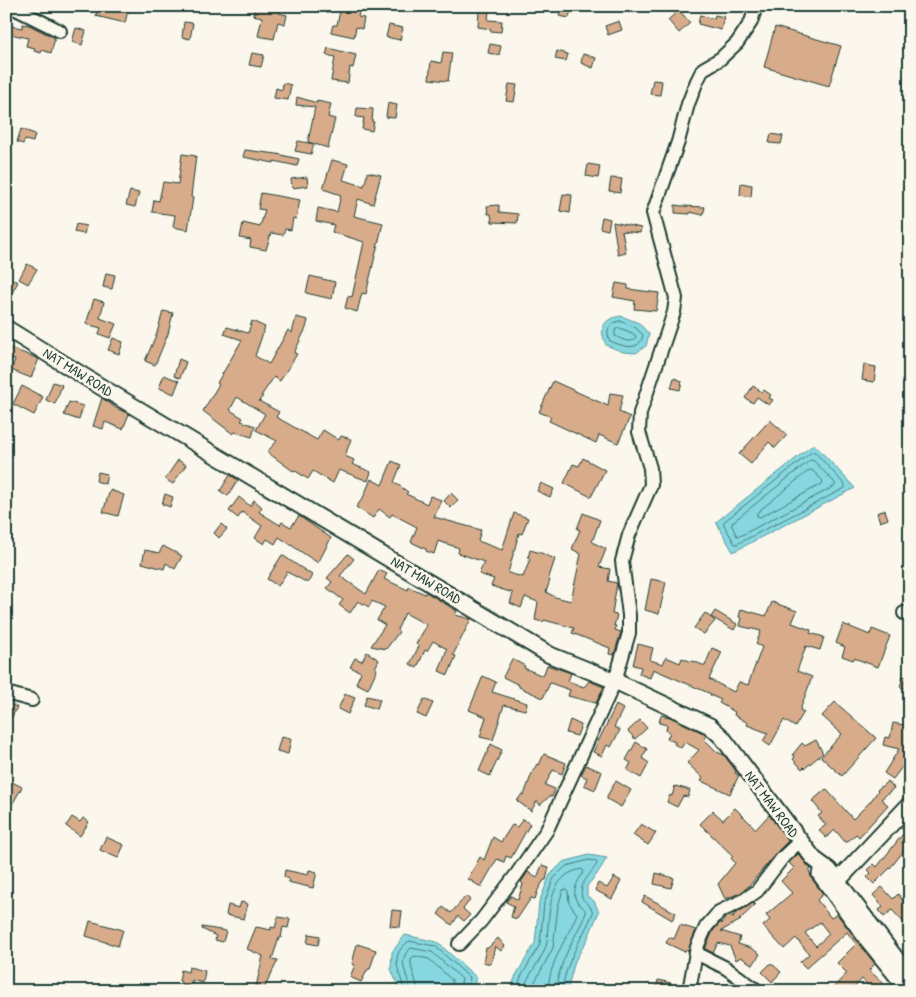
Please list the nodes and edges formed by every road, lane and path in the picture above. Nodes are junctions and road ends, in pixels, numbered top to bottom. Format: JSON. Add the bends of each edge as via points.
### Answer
{"nodes":[{"id":1,"x":10,"y":6,"type":"edge"},
{"id":2,"x":756,"y":6,"type":"edge"},
{"id":3,"x":60,"y":31,"type":"dead end"},
{"id":4,"x":6,"y":328,"type":"edge"},
{"id":5,"x":615,"y":681,"type":"junction"},
{"id":6,"x":6,"y":693,"type":"edge"},
{"id":7,"x":32,"y":700,"type":"dead end"},
{"id":8,"x":910,"y":804,"type":"edge"},
{"id":9,"x":800,"y":840,"type":"junction"},
{"id":10,"x":834,"y":886,"type":"junction"},
{"id":11,"x":459,"y":944,"type":"dead end"},
{"id":12,"x":696,"y":953,"type":"junction"},
{"id":13,"x":910,"y":977,"type":"edge"},
{"id":14,"x":689,"y":991,"type":"edge"},
{"id":15,"x":758,"y":991,"type":"edge"},
{"id":16,"x":909,"y":991,"type":"edge"}],
"edges":[{"from":1,"to":3,"type":"street"},
{"from":2,"to":5,"type":"street","via":[[751,22],[737,43],[704,69],[697,81],[653,213],[676,298],[640,413],[638,432],[650,468],[651,485],[629,535],[622,561],[629,633]]},
{"from":4,"to":5,"type":"main road","name":"NAT MAW ROAD","via":[[550,655]]},
{"from":5,"to":9,"type":"main road","name":"NAT MAW ROAD","via":[[710,726],[722,737]]},
{"from":5,"to":11,"type":"street","via":[[547,830],[482,921]]},
{"from":6,"to":7,"type":"street"},
{"from":8,"to":10,"type":"main road"},
{"from":9,"to":10,"type":"main road","name":"NAT MAW ROAD","via":[[814,859],[820,876]]},
{"from":9,"to":12,"type":"street","via":[[757,891],[719,912],[706,927]]},
{"from":10,"to":13,"type":"main road","name":"NAT MAW ROAD"},
{"from":10,"to":16,"type":"main road","name":"NAT MAW ROAD","via":[[866,939]]},
{"from":12,"to":14,"type":"street"},
{"from":12,"to":15,"type":"street","via":[[726,968]]}]}
